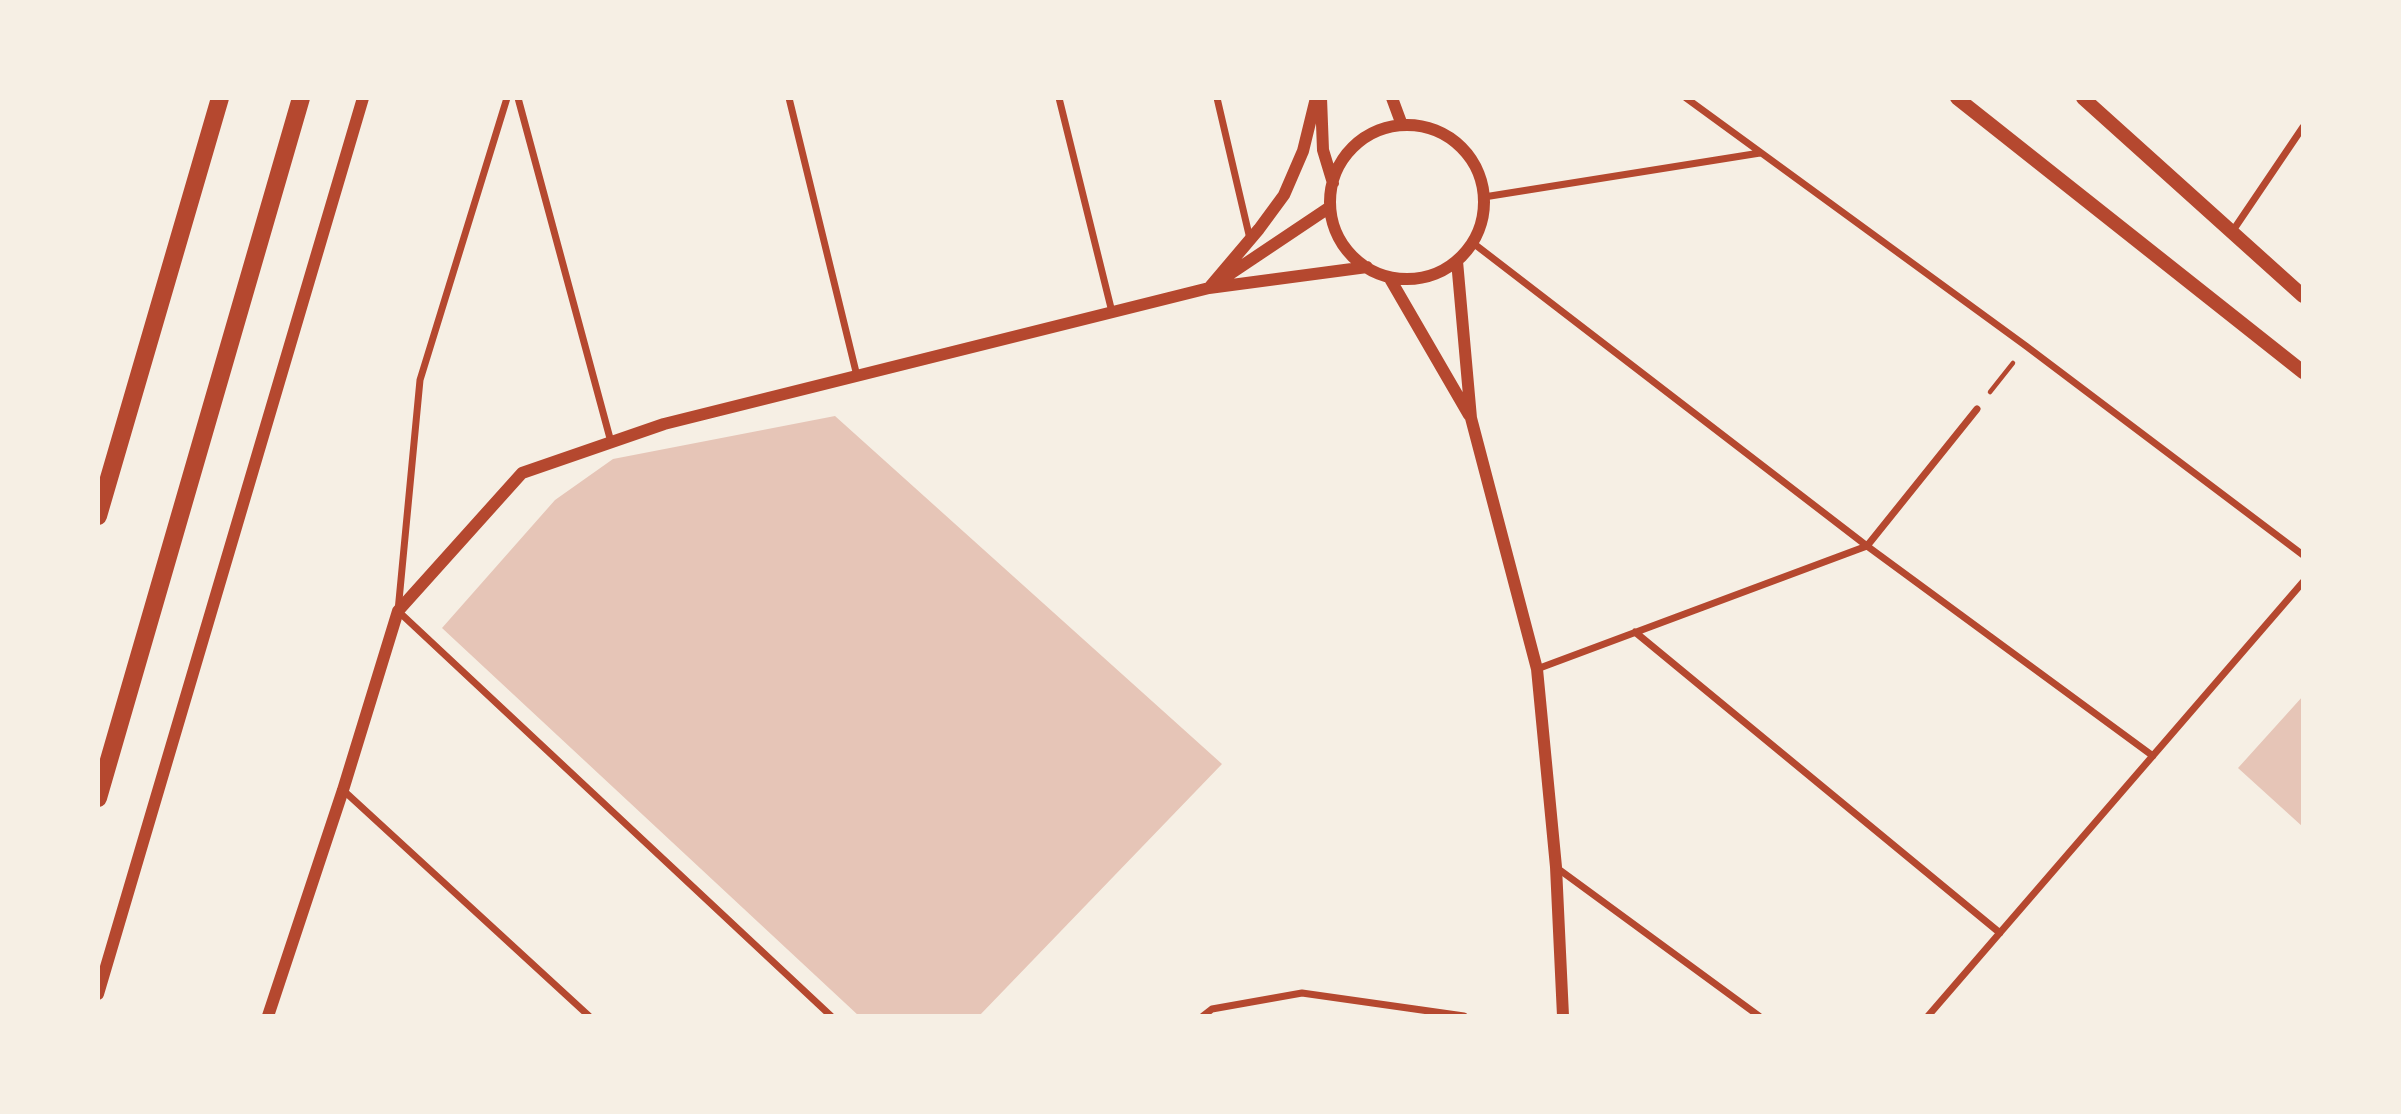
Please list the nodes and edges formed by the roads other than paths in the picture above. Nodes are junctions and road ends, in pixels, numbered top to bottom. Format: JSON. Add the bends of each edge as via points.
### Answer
{"nodes":[{"id":1,"x":220,"y":98,"type":"edge"},
{"id":2,"x":301,"y":98,"type":"edge"},
{"id":3,"x":363,"y":98,"type":"edge"},
{"id":4,"x":507,"y":98,"type":"edge"},
{"id":5,"x":518,"y":98,"type":"edge"},
{"id":6,"x":789,"y":98,"type":"edge"},
{"id":7,"x":1059,"y":98,"type":"edge"},
{"id":8,"x":1217,"y":98,"type":"edge"},
{"id":9,"x":1315,"y":98,"type":"edge"},
{"id":10,"x":1321,"y":98,"type":"edge"},
{"id":11,"x":1392,"y":98,"type":"edge"},
{"id":12,"x":1686,"y":98,"type":"edge"},
{"id":13,"x":1957,"y":98,"type":"edge"},
{"id":14,"x":2083,"y":98,"type":"edge"},
{"id":15,"x":1402,"y":125,"type":"junction"},
{"id":16,"x":2303,"y":127,"type":"edge"},
{"id":17,"x":1760,"y":153,"type":"junction"},
{"id":18,"x":1333,"y":183,"type":"junction"},
{"id":19,"x":1484,"y":197,"type":"junction"},
{"id":20,"x":1331,"y":207,"type":"junction"},
{"id":21,"x":2232,"y":232,"type":"junction"},
{"id":22,"x":1251,"y":239,"type":"junction"},
{"id":23,"x":1473,"y":243,"type":"junction"},
{"id":24,"x":1457,"y":261,"type":"junction"},
{"id":25,"x":1367,"y":267,"type":"junction"},
{"id":26,"x":1389,"y":277,"type":"junction"},
{"id":27,"x":1209,"y":288,"type":"junction"},
{"id":28,"x":2303,"y":296,"type":"edge"},
{"id":29,"x":1112,"y":312,"type":"junction"},
{"id":30,"x":2303,"y":372,"type":"edge"},
{"id":31,"x":858,"y":376,"type":"junction"},
{"id":32,"x":1977,"y":409,"type":"road end"},
{"id":33,"x":1471,"y":418,"type":"junction"},
{"id":34,"x":611,"y":442,"type":"junction"},
{"id":35,"x":98,"y":516,"type":"edge"},
{"id":36,"x":1867,"y":546,"type":"junction"},
{"id":37,"x":2303,"y":555,"type":"edge"},
{"id":38,"x":2303,"y":582,"type":"edge"},
{"id":39,"x":398,"y":611,"type":"junction"},
{"id":40,"x":1635,"y":632,"type":"junction"},
{"id":41,"x":1537,"y":669,"type":"junction"},
{"id":42,"x":2153,"y":756,"type":"junction"},
{"id":43,"x":343,"y":790,"type":"junction"},
{"id":44,"x":98,"y":798,"type":"edge"},
{"id":45,"x":1556,"y":867,"type":"junction"},
{"id":46,"x":2000,"y":933,"type":"junction"},
{"id":47,"x":98,"y":994,"type":"edge"},
{"id":48,"x":268,"y":1016,"type":"edge"},
{"id":49,"x":589,"y":1016,"type":"edge"},
{"id":50,"x":831,"y":1016,"type":"edge"},
{"id":51,"x":1203,"y":1016,"type":"edge"},
{"id":52,"x":1464,"y":1016,"type":"edge"},
{"id":53,"x":1563,"y":1016,"type":"edge"},
{"id":54,"x":1759,"y":1016,"type":"edge"},
{"id":55,"x":1928,"y":1016,"type":"edge"}],
"edges":[{"from":1,"to":35,"type":"main road"},
{"from":2,"to":44,"type":"main road"},
{"from":3,"to":47,"type":"street"},
{"from":4,"to":39,"type":"street","via":[[420,380]]},
{"from":5,"to":34,"type":"street"},
{"from":6,"to":31,"type":"street"},
{"from":7,"to":29,"type":"street"},
{"from":8,"to":22,"type":"street"},
{"from":9,"to":22,"type":"street","via":[[1303,150],[1289,184]]},
{"from":10,"to":18,"type":"street","via":[[1323,150]]},
{"from":11,"to":15,"type":"street"},
{"from":12,"to":17,"type":"street"},
{"from":13,"to":30,"type":"main road"},
{"from":14,"to":21,"type":"main road"},
{"from":15,"to":18,"type":"street","via":[[1378,130],[1358,142],[1342,161]]},
{"from":15,"to":19,"type":"street","via":[[1426,127],[1448,136],[1467,152],[1479,173]]},
{"from":16,"to":21,"type":"street"},
{"from":17,"to":19,"type":"street"},
{"from":17,"to":37,"type":"street"},
{"from":18,"to":20,"type":"street"},
{"from":19,"to":23,"type":"street"},
{"from":20,"to":25,"type":"street","via":[[1336,231]]},
{"from":20,"to":27,"type":"street"},
{"from":21,"to":28,"type":"main road"},
{"from":22,"to":27,"type":"street"},
{"from":23,"to":24,"type":"street"},
{"from":23,"to":36,"type":"street"},
{"from":24,"to":26,"type":"street","via":[[1436,274],[1413,279]]},
{"from":24,"to":33,"type":"street"},
{"from":25,"to":26,"type":"street"},
{"from":25,"to":27,"type":"street"},
{"from":26,"to":33,"type":"street"},
{"from":27,"to":29,"type":"street"},
{"from":29,"to":31,"type":"street"},
{"from":31,"to":34,"type":"street","via":[[664,424]]},
{"from":32,"to":36,"type":"street"},
{"from":33,"to":41,"type":"street"},
{"from":34,"to":39,"type":"street","via":[[522,473]]},
{"from":36,"to":40,"type":"street"},
{"from":36,"to":42,"type":"street"},
{"from":38,"to":42,"type":"street"},
{"from":39,"to":43,"type":"street"},
{"from":39,"to":50,"type":"street"},
{"from":40,"to":41,"type":"street"},
{"from":40,"to":46,"type":"street"},
{"from":41,"to":45,"type":"street"},
{"from":42,"to":46,"type":"street"},
{"from":43,"to":48,"type":"street"},
{"from":43,"to":49,"type":"street"},
{"from":45,"to":53,"type":"street"},
{"from":45,"to":54,"type":"street"},
{"from":46,"to":55,"type":"street"},
{"from":51,"to":52,"type":"street","via":[[1212,1009],[1302,993]]}]}
